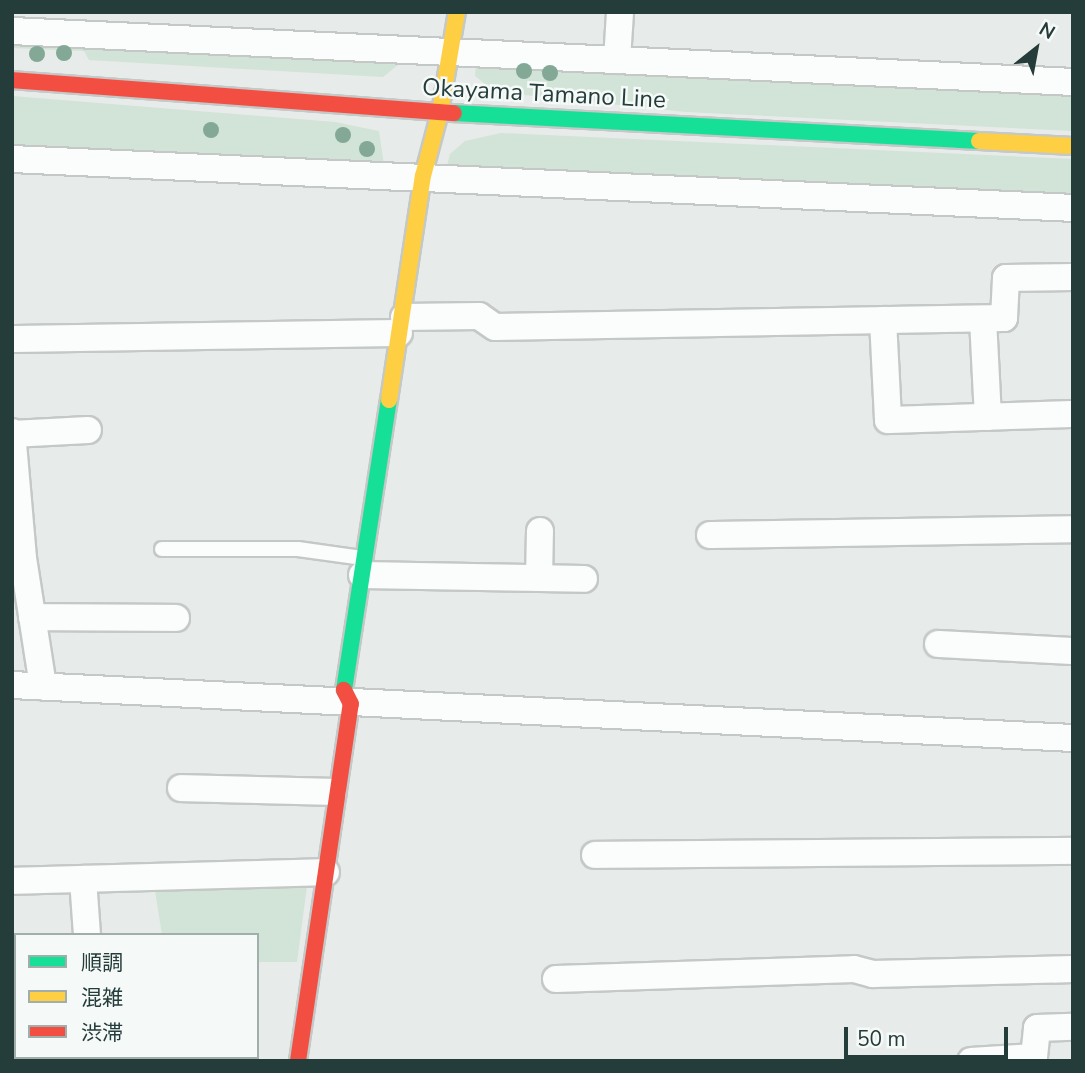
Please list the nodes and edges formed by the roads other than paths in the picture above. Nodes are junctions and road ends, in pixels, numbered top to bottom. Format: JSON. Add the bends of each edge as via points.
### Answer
{"nodes":[{"id":1,"x":457,"y":12,"type":"edge"},
{"id":2,"x":620,"y":12,"type":"edge"},
{"id":3,"x":12,"y":31,"type":"edge"},
{"id":4,"x":452,"y":53,"type":"junction"},
{"id":5,"x":617,"y":60,"type":"junction"},
{"id":6,"x":12,"y":80,"type":"edge"},
{"id":7,"x":1073,"y":82,"type":"edge"},
{"id":8,"x":440,"y":112,"type":"junction"},
{"id":9,"x":1073,"y":146,"type":"edge"},
{"id":10,"x":12,"y":159,"type":"edge"},
{"id":11,"x":423,"y":176,"type":"junction"},
{"id":12,"x":1073,"y":208,"type":"edge"},
{"id":13,"x":1073,"y":278,"type":"edge"},
{"id":14,"x":983,"y":318,"type":"junction"},
{"id":15,"x":883,"y":320,"type":"junction"},
{"id":16,"x":401,"y":325,"type":"junction"},
{"id":17,"x":12,"y":339,"type":"edge"},
{"id":18,"x":1073,"y":414,"type":"edge"},
{"id":19,"x":988,"y":417,"type":"junction"},
{"id":20,"x":88,"y":430,"type":"dead end"},
{"id":21,"x":12,"y":433,"type":"edge"},
{"id":22,"x":1073,"y":530,"type":"edge"},
{"id":23,"x":540,"y":531,"type":"dead end"},
{"id":24,"x":710,"y":535,"type":"dead end"},
{"id":25,"x":162,"y":549,"type":"dead end"},
{"id":26,"x":363,"y":567,"type":"junction"},
{"id":27,"x":539,"y":578,"type":"junction"},
{"id":28,"x":584,"y":579,"type":"dead end"},
{"id":29,"x":32,"y":617,"type":"junction"},
{"id":30,"x":176,"y":618,"type":"dead end"},
{"id":31,"x":938,"y":645,"type":"dead end"},
{"id":32,"x":1073,"y":650,"type":"edge"},
{"id":33,"x":12,"y":685,"type":"edge"},
{"id":34,"x":43,"y":686,"type":"junction"},
{"id":35,"x":351,"y":704,"type":"junction"},
{"id":36,"x":1073,"y":738,"type":"edge"},
{"id":37,"x":181,"y":788,"type":"dead end"},
{"id":38,"x":330,"y":792,"type":"junction"},
{"id":39,"x":1073,"y":851,"type":"edge"},
{"id":40,"x":595,"y":855,"type":"dead end"},
{"id":41,"x":320,"y":871,"type":"junction"},
{"id":42,"x":83,"y":879,"type":"junction"},
{"id":43,"x":12,"y":881,"type":"edge"},
{"id":44,"x":87,"y":933,"type":"edge"},
{"id":45,"x":1073,"y":969,"type":"edge"},
{"id":46,"x":556,"y":979,"type":"dead end"},
{"id":47,"x":1073,"y":1027,"type":"edge"},
{"id":48,"x":298,"y":1061,"type":"edge"},
{"id":49,"x":971,"y":1061,"type":"edge"}],
"edges":[{"from":1,"to":4,"type":"main road"},
{"from":2,"to":5,"type":"street"},
{"from":3,"to":4,"type":"street"},
{"from":4,"to":5,"type":"street"},
{"from":4,"to":8,"type":"main road"},
{"from":5,"to":7,"type":"street"},
{"from":6,"to":8,"type":"main road","name":"Okayama Tamano Line"},
{"from":8,"to":9,"type":"main road","name":"Okayama Tamano Line"},
{"from":8,"to":11,"type":"main road"},
{"from":10,"to":11,"type":"street"},
{"from":11,"to":12,"type":"street"},
{"from":11,"to":16,"type":"main road"},
{"from":13,"to":14,"type":"street","via":[[1006,278],[1004,318]]},
{"from":14,"to":15,"type":"street"},
{"from":14,"to":19,"type":"street"},
{"from":15,"to":16,"type":"street","via":[[495,327],[480,316]]},
{"from":15,"to":19,"type":"street","via":[[888,420]]},
{"from":16,"to":17,"type":"street"},
{"from":16,"to":26,"type":"main road"},
{"from":18,"to":19,"type":"street"},
{"from":20,"to":21,"type":"street"},
{"from":21,"to":29,"type":"street"},
{"from":22,"to":24,"type":"street"},
{"from":23,"to":27,"type":"street"},
{"from":25,"to":26,"type":"lane","via":[[298,549]]},
{"from":26,"to":27,"type":"street"},
{"from":26,"to":35,"type":"main road","via":[[344,693]]},
{"from":27,"to":28,"type":"street"},
{"from":29,"to":30,"type":"street"},
{"from":29,"to":34,"type":"street"},
{"from":31,"to":32,"type":"street"},
{"from":33,"to":34,"type":"street"},
{"from":34,"to":35,"type":"street"},
{"from":35,"to":36,"type":"street"},
{"from":35,"to":38,"type":"main road"},
{"from":37,"to":38,"type":"street"},
{"from":38,"to":41,"type":"main road"},
{"from":39,"to":40,"type":"street"},
{"from":41,"to":42,"type":"street"},
{"from":41,"to":48,"type":"main road"},
{"from":42,"to":43,"type":"street"},
{"from":42,"to":44,"type":"street"},
{"from":45,"to":46,"type":"street","via":[[873,974],[853,969]]},
{"from":47,"to":49,"type":"street","via":[[1037,1028],[1034,1057]]}]}
